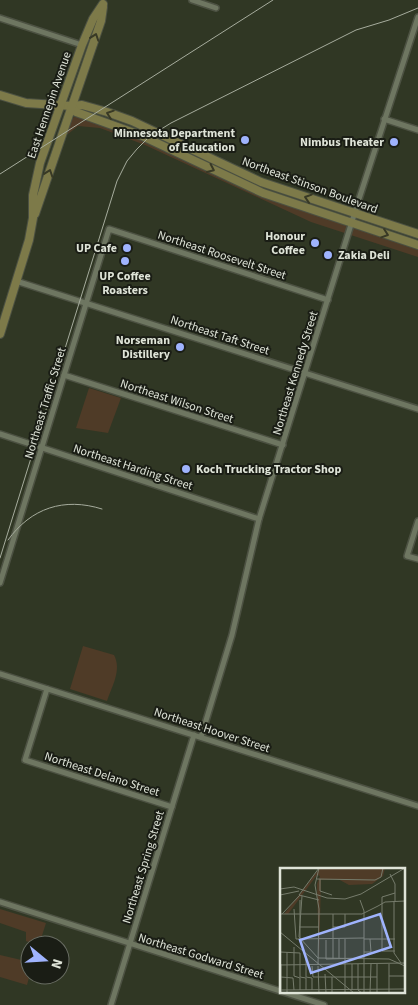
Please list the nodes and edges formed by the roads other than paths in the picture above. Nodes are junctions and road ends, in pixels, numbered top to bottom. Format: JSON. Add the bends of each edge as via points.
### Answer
{"nodes":[{"id":1,"x":192,"y":0,"type":"edge"},
{"id":2,"x":104,"y":2,"type":"edge"},
{"id":3,"x":216,"y":8,"type":"dead end"},
{"id":4,"x":418,"y":17,"type":"edge"},
{"id":5,"x":0,"y":18,"type":"edge"},
{"id":6,"x":82,"y":44,"type":"junction"},
{"id":7,"x":0,"y":95,"type":"edge"},
{"id":8,"x":60,"y":106,"type":"junction"},
{"id":9,"x":72,"y":106,"type":"junction"},
{"id":10,"x":384,"y":120,"type":"junction"},
{"id":11,"x":418,"y":130,"type":"edge"},
{"id":12,"x":354,"y":213,"type":"junction"},
{"id":13,"x":33,"y":218,"type":"junction"},
{"id":14,"x":352,"y":222,"type":"junction"},
{"id":15,"x":109,"y":229,"type":"joint"},
{"id":16,"x":418,"y":234,"type":"edge"},
{"id":17,"x":418,"y":245,"type":"edge"},
{"id":18,"x":16,"y":281,"type":"junction"},
{"id":19,"x":328,"y":300,"type":"junction"},
{"id":20,"x":87,"y":302,"type":"junction"},
{"id":21,"x":0,"y":334,"type":"edge"},
{"id":22,"x":306,"y":373,"type":"junction"},
{"id":23,"x":64,"y":376,"type":"junction"},
{"id":24,"x":418,"y":409,"type":"edge"},
{"id":25,"x":0,"y":434,"type":"edge"},
{"id":26,"x":283,"y":445,"type":"junction"},
{"id":27,"x":42,"y":448,"type":"junction"},
{"id":28,"x":260,"y":519,"type":"junction"},
{"id":29,"x":418,"y":521,"type":"edge"},
{"id":30,"x":418,"y":560,"type":"edge"},
{"id":31,"x":0,"y":582,"type":"edge"},
{"id":32,"x":0,"y":674,"type":"edge"},
{"id":33,"x":48,"y":689,"type":"junction"},
{"id":34,"x":194,"y":734,"type":"junction"},
{"id":35,"x":201,"y":737,"type":"junction"},
{"id":36,"x":418,"y":806,"type":"edge"},
{"id":37,"x":172,"y":807,"type":"junction"},
{"id":38,"x":0,"y":902,"type":"edge"},
{"id":39,"x":130,"y":944,"type":"junction"},
{"id":40,"x":280,"y":991,"type":"edge"},
{"id":41,"x":283,"y":992,"type":"edge"},
{"id":42,"x":111,"y":1005,"type":"edge"},
{"id":43,"x":324,"y":1005,"type":"edge"}],
"edges":[{"from":1,"to":3,"type":"street"},
{"from":2,"to":6,"type":"main road","name":"East Hennepin Avenue"},
{"from":9,"to":2,"type":"main road","name":"East Hennepin Avenue","one_way":true,"via":[[101,21]]},
{"from":4,"to":10,"type":"street","name":"Northeast Kennedy Street"},
{"from":5,"to":6,"type":"street"},
{"from":6,"to":8,"type":"main road","name":"East Hennepin Avenue"},
{"from":7,"to":8,"type":"main road"},
{"from":8,"to":9,"type":"main road"},
{"from":8,"to":13,"type":"main road","name":"East Hennepin Avenue","via":[[36,179]]},
{"from":12,"to":9,"type":"main road","name":"Northeast Stinson Boulevard","one_way":true,"via":[[261,182],[132,121],[82,105]]},
{"from":13,"to":9,"type":"main road","name":"East Hennepin Avenue","one_way":true},
{"from":9,"to":14,"type":"main road","name":"Northeast Stinson Boulevard","one_way":true,"via":[[76,112],[140,135],[263,193]]},
{"from":10,"to":11,"type":"street"},
{"from":10,"to":12,"type":"street","name":"Northeast Kennedy Street"},
{"from":12,"to":14,"type":"street","name":"Northeast Kennedy Street"},
{"from":12,"to":16,"type":"main road","name":"Northeast Stinson Boulevard"},
{"from":13,"to":18,"type":"main road","name":"East Hennepin Avenue"},
{"from":14,"to":17,"type":"main road","name":"Northeast Stinson Boulevard","one_way":true},
{"from":14,"to":19,"type":"street","name":"Northeast Kennedy Street"},
{"from":15,"to":19,"type":"street","name":"Northeast Roosevelt Street"},
{"from":15,"to":20,"type":"street","name":"Northeast Traffic Street"},
{"from":18,"to":20,"type":"street","name":"Northeast Taft Street"},
{"from":18,"to":21,"type":"main road","name":"East Hennepin Avenue"},
{"from":19,"to":22,"type":"street","name":"Northeast Kennedy Street"},
{"from":20,"to":22,"type":"street","name":"Northeast Taft Street"},
{"from":20,"to":23,"type":"street","name":"Northeast Traffic Street"},
{"from":22,"to":24,"type":"street","name":"Northeast Taft Street"},
{"from":22,"to":26,"type":"street","name":"Northeast Kennedy Street"},
{"from":23,"to":26,"type":"street","name":"Northeast Wilson Street"},
{"from":23,"to":27,"type":"street","name":"Northeast Traffic Street"},
{"from":25,"to":27,"type":"street","name":"Northeast Harding Street"},
{"from":26,"to":28,"type":"street","name":"Northeast Kennedy Street"},
{"from":27,"to":28,"type":"street","name":"Northeast Harding Street"},
{"from":27,"to":31,"type":"street","name":"Northeast Traffic Street"},
{"from":28,"to":35,"type":"street","name":"Northeast Kennedy Street","via":[[232,635]]},
{"from":29,"to":30,"type":"street","via":[[407,556]]},
{"from":32,"to":33,"type":"street","name":"Northeast Hoover Street"},
{"from":33,"to":34,"type":"street","name":"Northeast Hoover Street"},
{"from":33,"to":37,"type":"street","name":"Northeast Delano Street","via":[[25,760]]},
{"from":34,"to":35,"type":"street","name":"Northeast Hoover Street"},
{"from":34,"to":37,"type":"street","name":"Northeast Spring Street"},
{"from":35,"to":36,"type":"street","name":"Northeast Hoover Street"},
{"from":37,"to":39,"type":"street","name":"Northeast Spring Street"},
{"from":38,"to":39,"type":"street","name":"Northeast Godward Street"},
{"from":39,"to":40,"type":"street","name":"Northeast Godward Street"},
{"from":39,"to":42,"type":"street","name":"Northeast Spring Street"},
{"from":41,"to":43,"type":"street","name":"Northeast Godward Street"}]}
